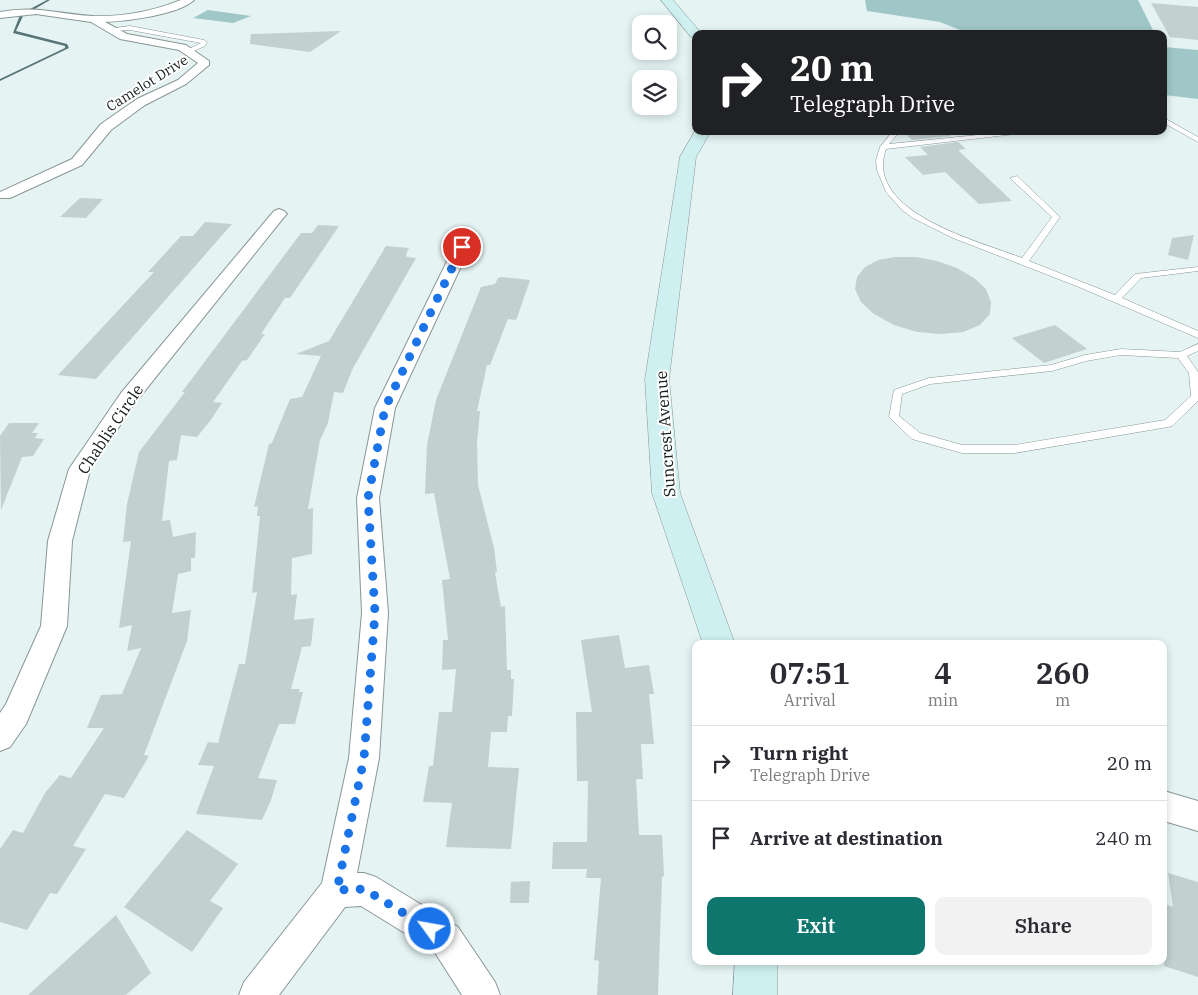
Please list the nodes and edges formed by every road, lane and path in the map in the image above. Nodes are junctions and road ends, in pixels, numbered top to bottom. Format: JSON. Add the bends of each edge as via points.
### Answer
{"nodes":[{"id":1,"x":189,"y":0,"type":"edge"},
{"id":2,"x":667,"y":0,"type":"edge"},
{"id":3,"x":0,"y":15,"type":"edge"},
{"id":4,"x":92,"y":19,"type":"junction"},
{"id":5,"x":111,"y":29,"type":"junction"},
{"id":6,"x":693,"y":30,"type":"edge"},
{"id":7,"x":189,"y":51,"type":"junction"},
{"id":8,"x":1167,"y":122,"type":"edge"},
{"id":9,"x":701,"y":135,"type":"edge"},
{"id":10,"x":894,"y":135,"type":"edge"},
{"id":11,"x":999,"y":135,"type":"edge"},
{"id":12,"x":1198,"y":140,"type":"edge"},
{"id":13,"x":883,"y":147,"type":"junction"},
{"id":14,"x":1014,"y":178,"type":"dead end"},
{"id":15,"x":5,"y":195,"type":"dead end"},
{"id":16,"x":279,"y":214,"type":"dead end"},
{"id":17,"x":462,"y":247,"type":"dead end"},
{"id":18,"x":1024,"y":262,"type":"junction"},
{"id":19,"x":1198,"y":269,"type":"edge"},
{"id":20,"x":1116,"y":298,"type":"junction"},
{"id":21,"x":1198,"y":335,"type":"edge"},
{"id":22,"x":1198,"y":347,"type":"edge"},
{"id":23,"x":1181,"y":355,"type":"junction"},
{"id":24,"x":718,"y":640,"type":"edge"},
{"id":25,"x":0,"y":737,"type":"edge"},
{"id":26,"x":1167,"y":807,"type":"edge"},
{"id":27,"x":1198,"y":816,"type":"edge"},
{"id":28,"x":337,"y":890,"type":"junction"},
{"id":29,"x":756,"y":965,"type":"edge"},
{"id":30,"x":258,"y":995,"type":"edge"},
{"id":31,"x":482,"y":995,"type":"edge"},
{"id":32,"x":755,"y":995,"type":"edge"}],
"edges":[{"from":1,"to":4,"type":"street","via":[[170,9]]},
{"from":2,"to":6,"type":"street"},
{"from":3,"to":4,"type":"street","via":[[46,10]]},
{"from":4,"to":5,"type":"street","name":"Camelot Drive"},
{"from":5,"to":7,"type":"street","name":"Camelot Drive","via":[[124,36],[182,46]]},
{"from":5,"to":7,"type":"lane","via":[[130,28],[204,42]]},
{"from":7,"to":15,"type":"street","name":"Camelot Drive","via":[[205,63],[182,82],[142,102],[106,127],[76,162]]},
{"from":8,"to":12,"type":"lane"},
{"from":9,"to":24,"type":"street","name":"Suncrest Avenue","via":[[688,157],[657,379],[666,493]]},
{"from":10,"to":13,"type":"lane"},
{"from":11,"to":13,"type":"lane"},
{"from":13,"to":18,"type":"lane","via":[[879,168],[886,186],[905,208],[941,230]]},
{"from":14,"to":18,"type":"lane","via":[[1056,217]]},
{"from":16,"to":25,"type":"street","name":"Chablis Circle","via":[[128,398],[80,469],[60,541],[54,626],[16,714]]},
{"from":17,"to":28,"type":"street","via":[[385,408],[368,498],[375,613],[364,758]]},
{"from":18,"to":20,"type":"lane"},
{"from":19,"to":20,"type":"lane","via":[[1138,276]]},
{"from":20,"to":21,"type":"lane"},
{"from":22,"to":23,"type":"lane"},
{"from":23,"to":23,"type":"lane","via":[[1121,352],[1052,368],[929,381],[897,392],[894,417],[916,436],[962,449],[1015,449],[1168,423],[1196,397],[1194,373]]},
{"from":26,"to":27,"type":"street"},
{"from":28,"to":30,"type":"street"},
{"from":28,"to":31,"type":"street","via":[[364,889],[446,939]]},
{"from":29,"to":32,"type":"street"}]}
